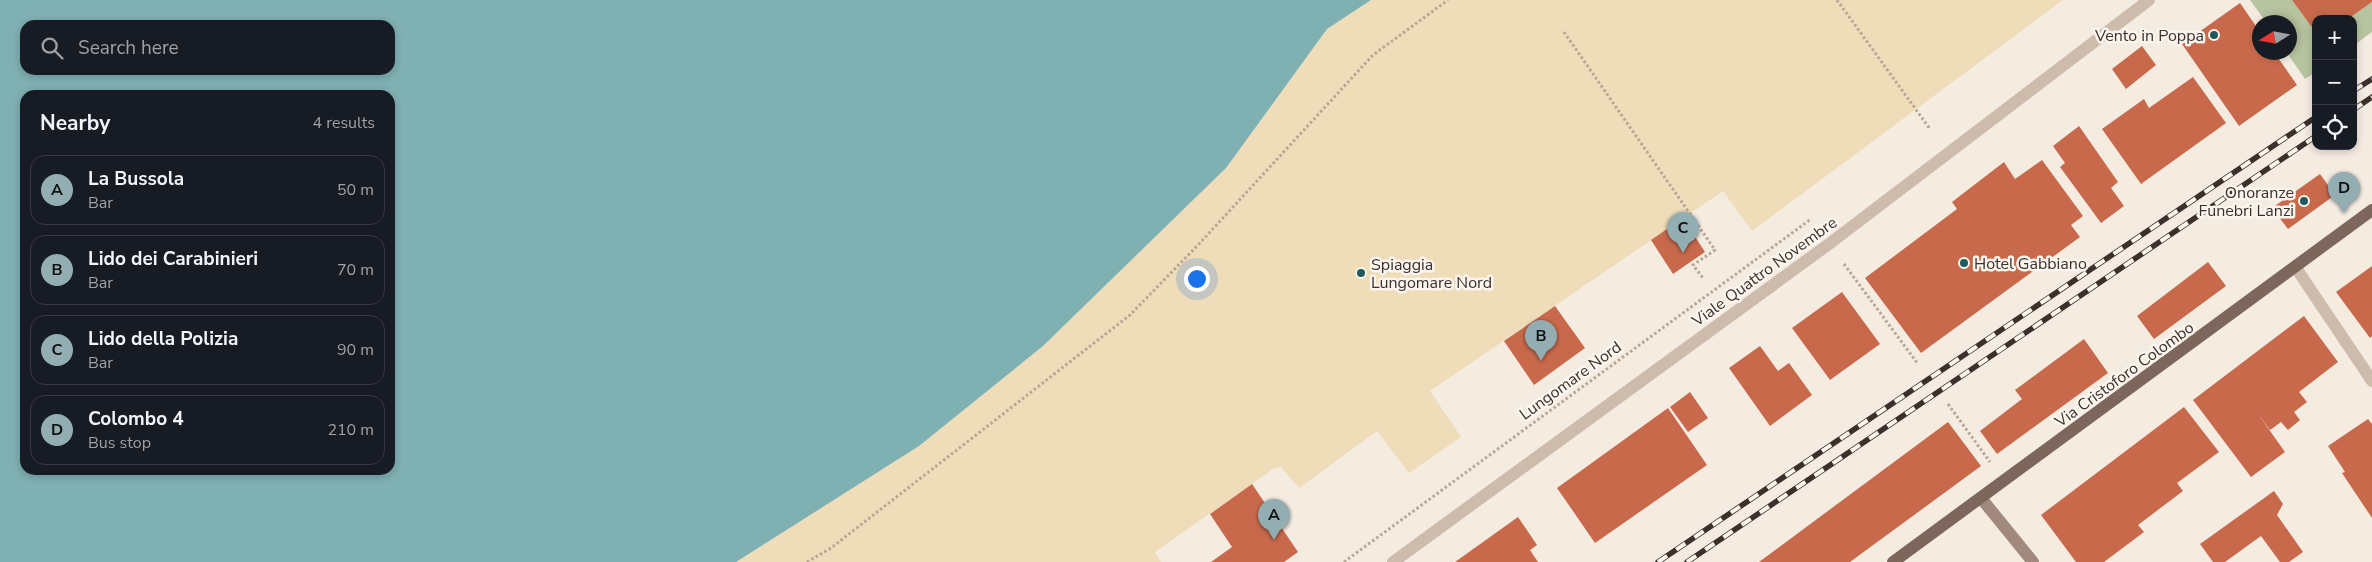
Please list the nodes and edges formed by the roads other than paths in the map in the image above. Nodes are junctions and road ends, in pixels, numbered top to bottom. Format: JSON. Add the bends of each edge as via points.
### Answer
{"nodes":[{"id":1,"x":2149,"y":0,"type":"edge"},
{"id":2,"x":2372,"y":210,"type":"edge"},
{"id":3,"x":2296,"y":268,"type":"junction"},
{"id":4,"x":2372,"y":381,"type":"edge"},
{"id":5,"x":1981,"y":498,"type":"junction"},
{"id":6,"x":1394,"y":562,"type":"edge"},
{"id":7,"x":1893,"y":562,"type":"edge"},
{"id":8,"x":2033,"y":562,"type":"edge"}],
"edges":[{"from":1,"to":6,"type":"street","name":"Viale Quattro Novembre","via":[[1829,244]]},
{"from":2,"to":3,"type":"main road","name":"Via Cristoforo Colombo"},
{"from":3,"to":4,"type":"street"},
{"from":3,"to":5,"type":"main road","name":"Via Cristoforo Colombo"},
{"from":5,"to":7,"type":"main road","name":"Via Cristoforo Colombo"},
{"from":5,"to":8,"type":"main road"}]}
